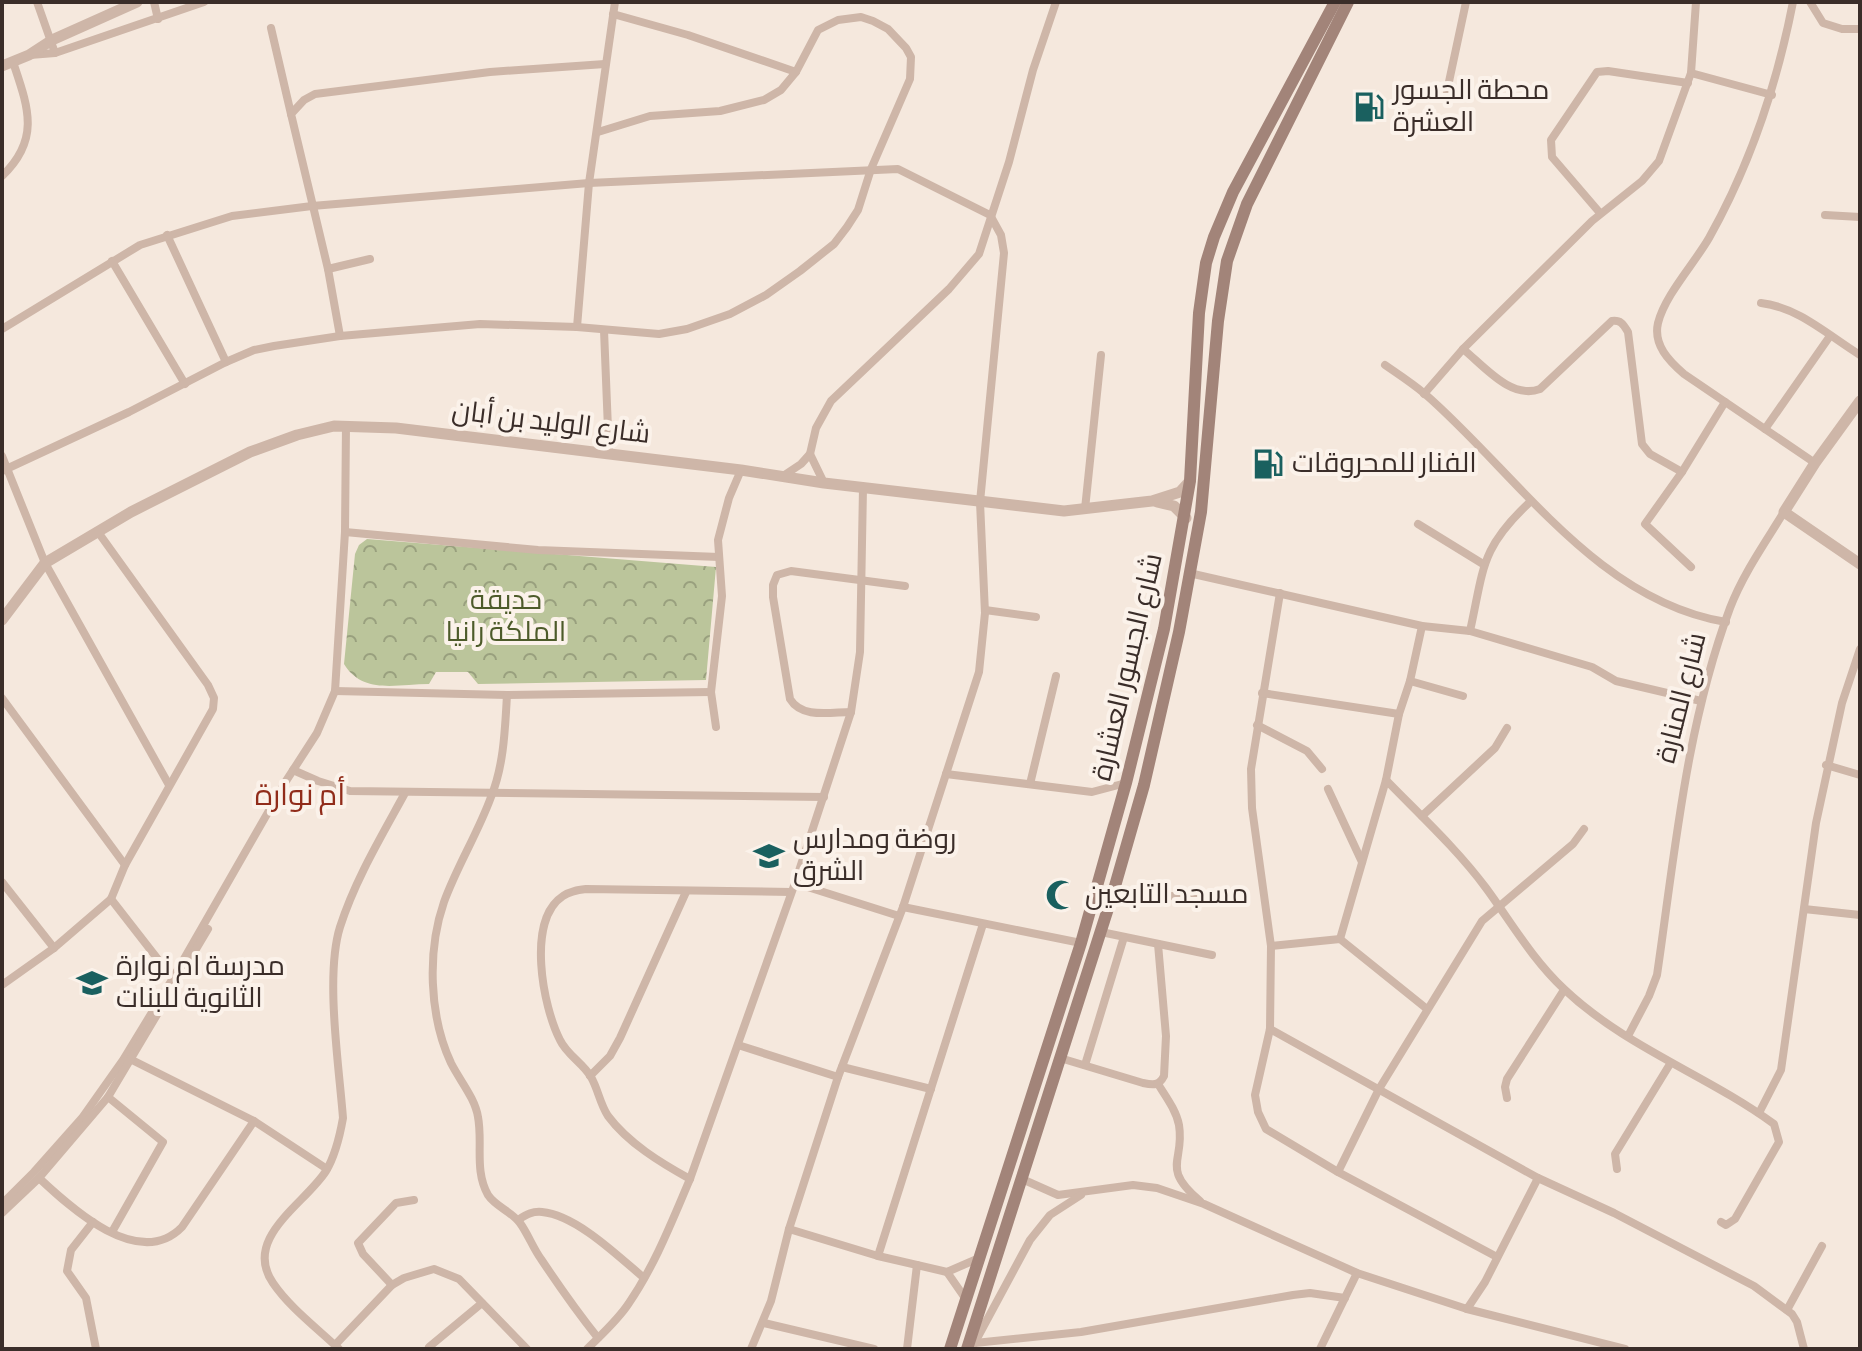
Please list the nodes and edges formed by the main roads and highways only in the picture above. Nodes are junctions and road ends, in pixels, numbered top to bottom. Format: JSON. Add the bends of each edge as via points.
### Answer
{"nodes":[{"id":1,"x":1335,"y":2,"type":"edge"},
{"id":2,"x":1348,"y":2,"type":"edge"},
{"id":3,"x":1164,"y":629,"type":"junction"},
{"id":4,"x":1179,"y":632,"type":"junction"},
{"id":5,"x":971,"y":1347,"type":"edge"},
{"id":6,"x":950,"y":1349,"type":"edge"}],
"edges":[{"from":1,"to":3,"type":"main road","name":"شارع الجسور العشارة","via":[[1255,146],[1214,237],[1201,288],[1186,518]]},
{"from":2,"to":4,"type":"main road","name":"شارع الجسور العشارة","via":[[1247,204],[1227,261],[1204,490]]},
{"from":3,"to":4,"type":"main road"},
{"from":3,"to":6,"type":"main road","name":"شارع الجسور العشارة","via":[[1081,943]]},
{"from":4,"to":5,"type":"main road","name":"شارع الجسور العشارة","via":[[1113,893]]}]}
